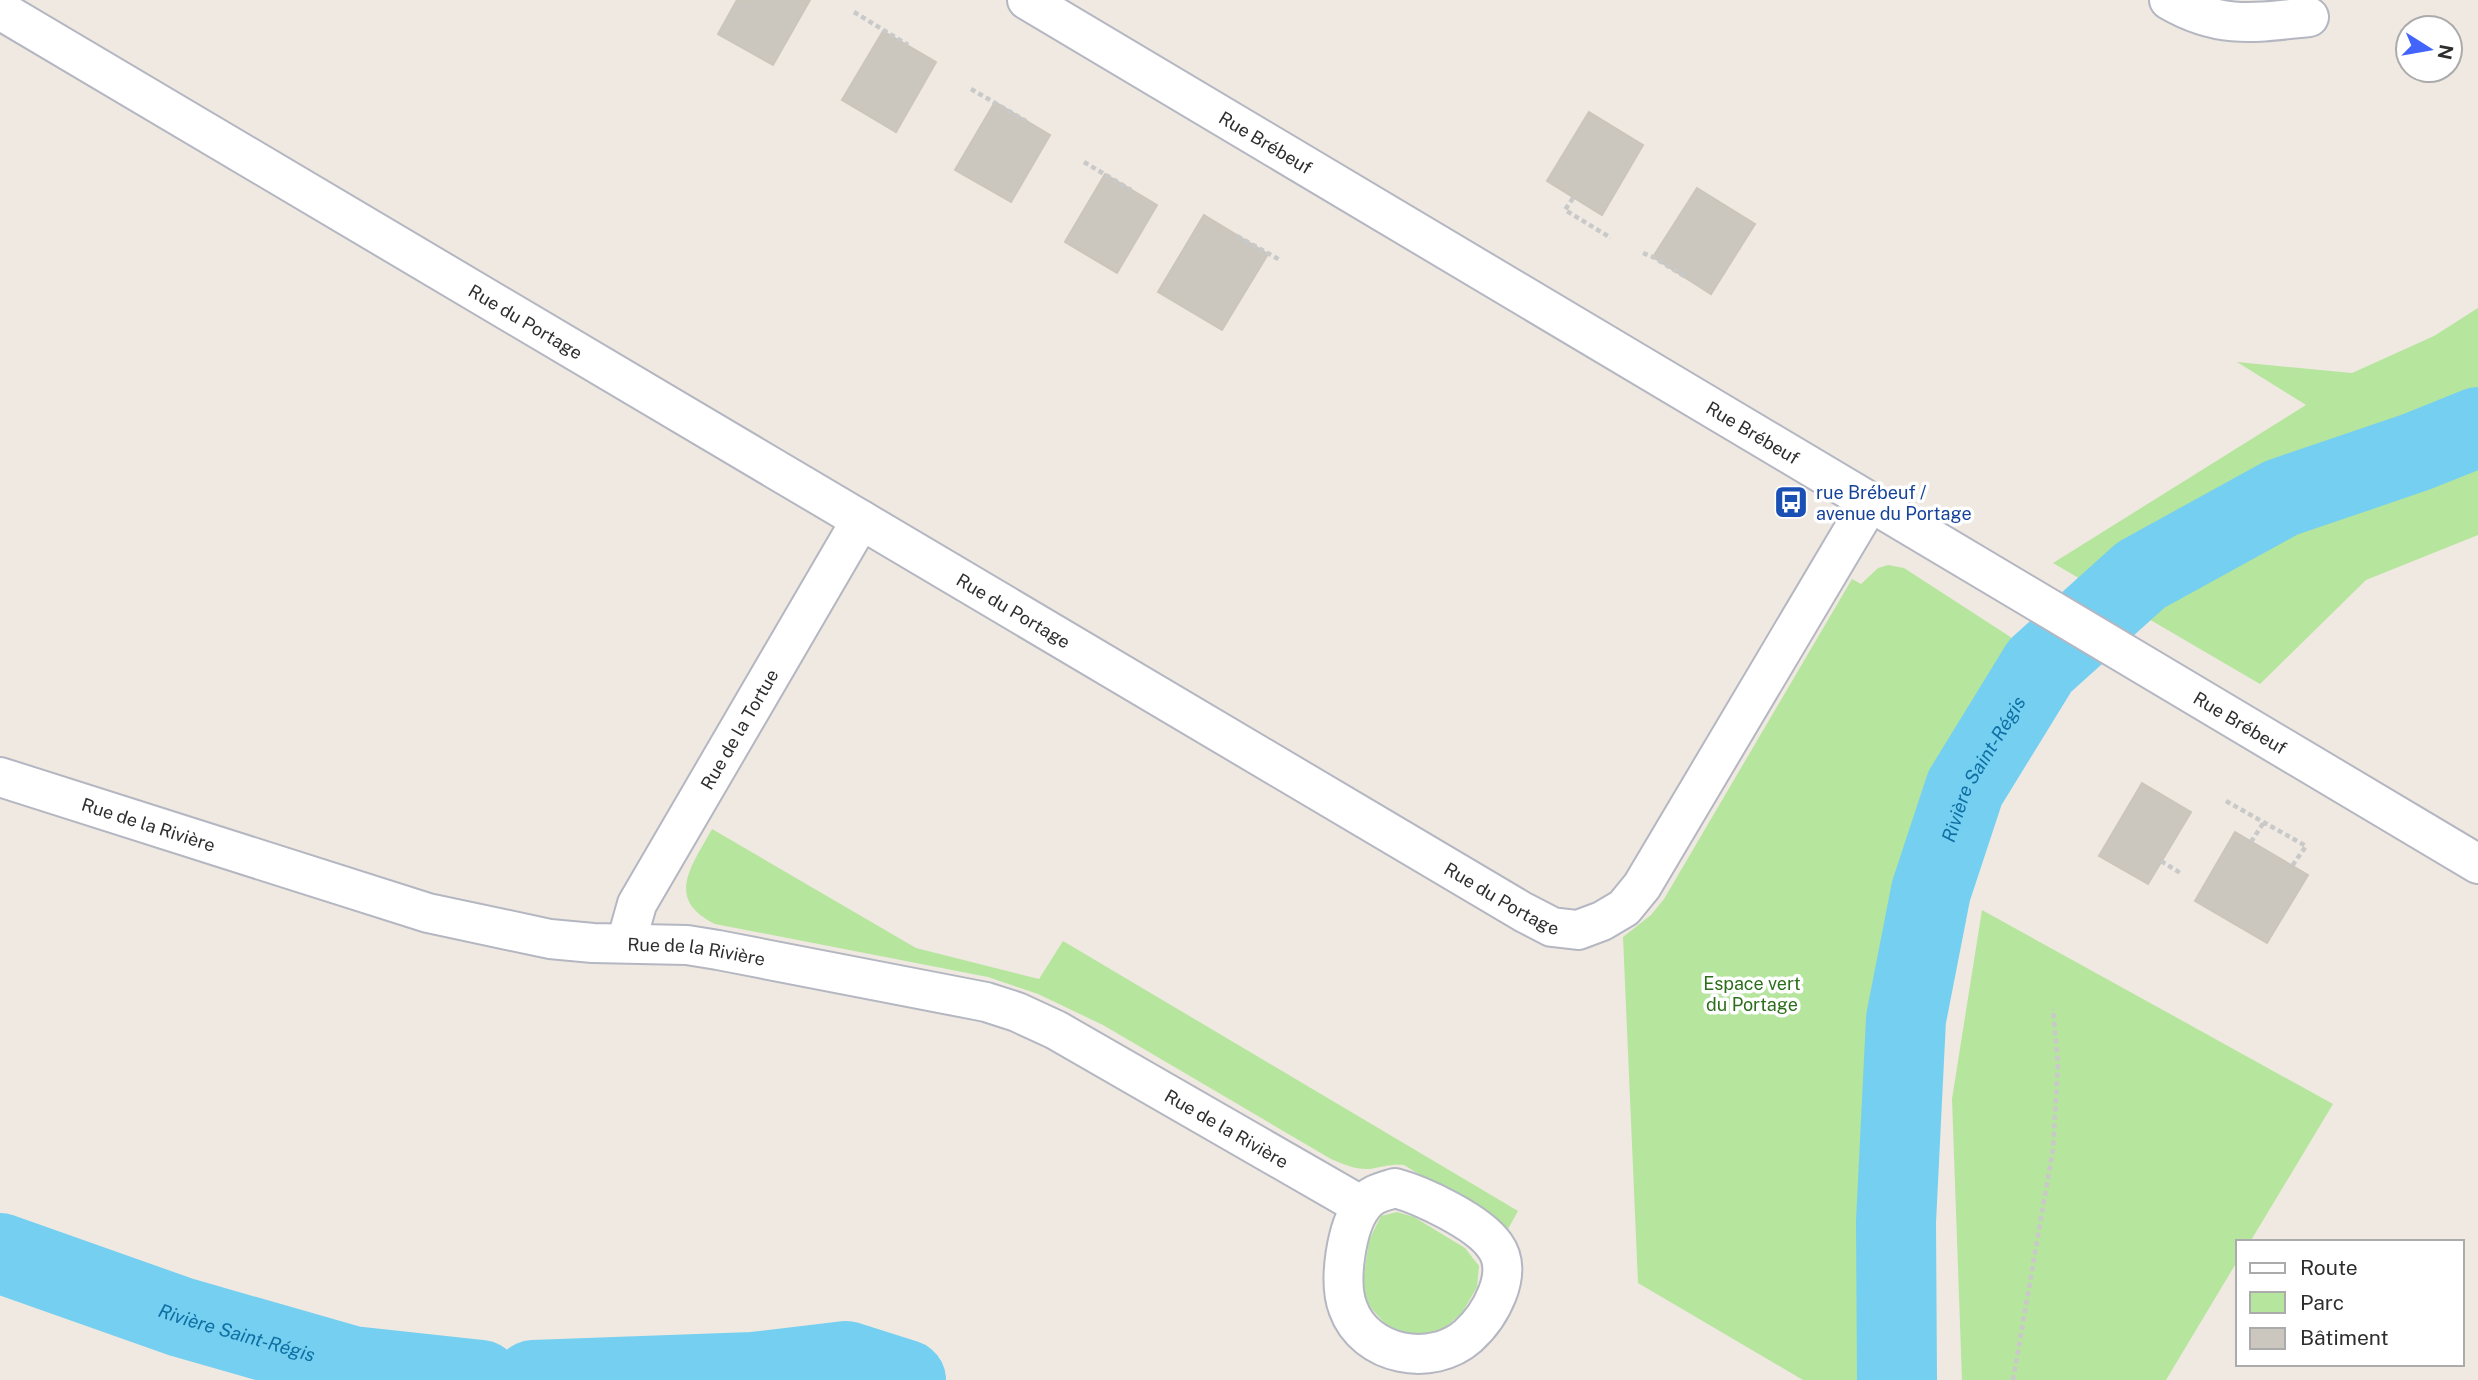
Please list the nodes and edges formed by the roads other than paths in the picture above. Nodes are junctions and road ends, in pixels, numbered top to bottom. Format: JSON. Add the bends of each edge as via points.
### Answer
{"nodes":[{"id":1,"x":1027,"y":0,"type":"edge"},
{"id":2,"x":2168,"y":0,"type":"edge"},
{"id":3,"x":0,"y":9,"type":"edge"},
{"id":4,"x":2309,"y":17,"type":"dead end"},
{"id":5,"x":1870,"y":502,"type":"junction"},
{"id":6,"x":861,"y":520,"type":"junction"},
{"id":7,"x":0,"y":777,"type":"edge"},
{"id":8,"x":2478,"y":864,"type":"edge"},
{"id":9,"x":626,"y":943,"type":"junction"},
{"id":10,"x":1362,"y":1206,"type":"junction"}],
"edges":[{"from":1,"to":5,"type":"street","name":"Rue Brébeuf"},
{"from":2,"to":4,"type":"street","via":[[2188,12],[2232,22]]},
{"from":3,"to":6,"type":"street","name":"Rue du Portage"},
{"from":5,"to":6,"type":"street","name":"Rue du Portage","via":[[1642,886],[1624,908],[1578,930],[1552,927],[1523,912]]},
{"from":5,"to":8,"type":"street","name":"Rue Brébeuf"},
{"from":6,"to":9,"type":"street","name":"Rue de la Tortue","via":[[637,904]]},
{"from":7,"to":9,"type":"street","name":"Rue de la Rivière","via":[[428,913],[550,939]]},
{"from":9,"to":10,"type":"street","name":"Rue de la Rivière","via":[[718,950],[1017,1012]]},
{"from":10,"to":10,"type":"street","via":[[1349,1236],[1344,1266],[1348,1308],[1359,1326],[1377,1343],[1421,1356],[1446,1350],[1468,1336],[1499,1291],[1502,1266],[1496,1246],[1458,1217],[1416,1194],[1395,1188],[1373,1195]]}]}
